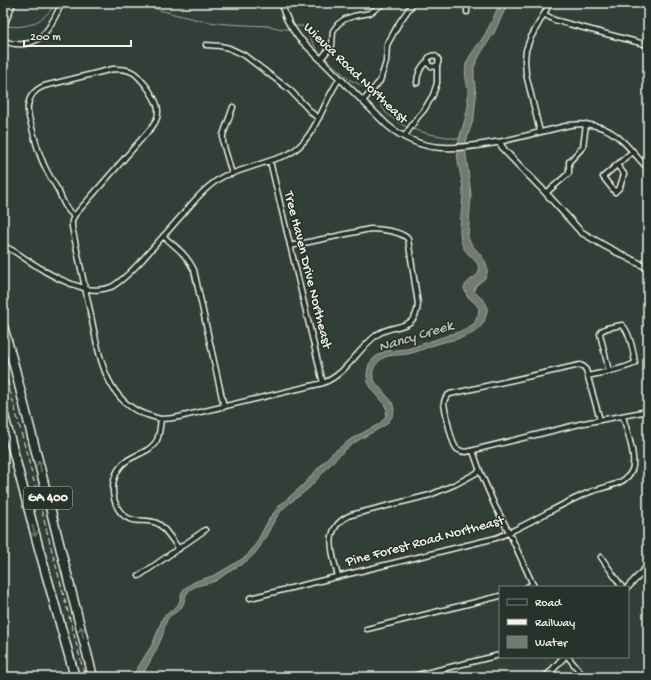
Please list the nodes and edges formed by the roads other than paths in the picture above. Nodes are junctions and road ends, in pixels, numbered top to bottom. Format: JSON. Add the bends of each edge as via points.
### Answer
{"nodes":[{"id":1,"x":11,"y":3,"type":"edge"},
{"id":2,"x":62,"y":3,"type":"edge"},
{"id":3,"x":282,"y":3,"type":"edge"},
{"id":4,"x":384,"y":3,"type":"edge"},
{"id":5,"x":413,"y":3,"type":"edge"},
{"id":6,"x":467,"y":3,"type":"edge"},
{"id":7,"x":550,"y":3,"type":"edge"},
{"id":8,"x":467,"y":12,"type":"dead end"},
{"id":9,"x":544,"y":14,"type":"junction"},
{"id":10,"x":3,"y":23,"type":"edge"},
{"id":11,"x":3,"y":40,"type":"edge"},
{"id":12,"x":206,"y":45,"type":"dead end"},
{"id":13,"x":648,"y":45,"type":"edge"},
{"id":14,"x":322,"y":57,"type":"junction"},
{"id":15,"x":428,"y":61,"type":"junction"},
{"id":16,"x":437,"y":65,"type":"junction"},
{"id":17,"x":340,"y":78,"type":"junction"},
{"id":18,"x":417,"y":83,"type":"dead end"},
{"id":19,"x":365,"y":99,"type":"junction"},
{"id":20,"x":233,"y":107,"type":"dead end"},
{"id":21,"x":319,"y":118,"type":"junction"},
{"id":22,"x":586,"y":124,"type":"junction"},
{"id":23,"x":540,"y":132,"type":"junction"},
{"id":24,"x":405,"y":135,"type":"junction"},
{"id":25,"x":499,"y":142,"type":"junction"},
{"id":26,"x":633,"y":151,"type":"junction"},
{"id":27,"x":270,"y":161,"type":"junction"},
{"id":28,"x":617,"y":165,"type":"junction"},
{"id":29,"x":648,"y":169,"type":"edge"},
{"id":30,"x":232,"y":174,"type":"junction"},
{"id":31,"x":546,"y":193,"type":"junction"},
{"id":32,"x":74,"y":216,"type":"junction"},
{"id":33,"x":163,"y":236,"type":"junction"},
{"id":34,"x":3,"y":246,"type":"edge"},
{"id":35,"x":290,"y":246,"type":"junction"},
{"id":36,"x":648,"y":268,"type":"edge"},
{"id":37,"x":85,"y":289,"type":"junction"},
{"id":38,"x":3,"y":326,"type":"edge"},
{"id":39,"x":609,"y":371,"type":"junction"},
{"id":40,"x":588,"y":376,"type":"junction"},
{"id":41,"x":323,"y":383,"type":"junction"},
{"id":42,"x":224,"y":406,"type":"junction"},
{"id":43,"x":648,"y":410,"type":"edge"},
{"id":44,"x":3,"y":412,"type":"edge"},
{"id":45,"x":623,"y":416,"type":"junction"},
{"id":46,"x":161,"y":419,"type":"junction"},
{"id":47,"x":600,"y":420,"type":"junction"},
{"id":48,"x":473,"y":451,"type":"junction"},
{"id":49,"x":480,"y":471,"type":"junction"},
{"id":50,"x":206,"y":530,"type":"dead end"},
{"id":51,"x":509,"y":532,"type":"junction"},
{"id":52,"x":179,"y":549,"type":"junction"},
{"id":53,"x":601,"y":557,"type":"dead end"},
{"id":54,"x":648,"y":566,"type":"edge"},
{"id":55,"x":140,"y":576,"type":"dead end"},
{"id":56,"x":338,"y":576,"type":"junction"},
{"id":57,"x":534,"y":586,"type":"edge"},
{"id":58,"x":621,"y":586,"type":"edge"},
{"id":59,"x":629,"y":586,"type":"edge"},
{"id":60,"x":499,"y":596,"type":"edge"},
{"id":61,"x":250,"y":598,"type":"dead end"},
{"id":62,"x":367,"y":629,"type":"dead end"},
{"id":63,"x":499,"y":655,"type":"edge"},
{"id":64,"x":563,"y":658,"type":"edge"},
{"id":65,"x":569,"y":658,"type":"edge"},
{"id":66,"x":75,"y":677,"type":"edge"},
{"id":67,"x":93,"y":677,"type":"edge"},
{"id":68,"x":409,"y":677,"type":"edge"},
{"id":69,"x":546,"y":677,"type":"edge"},
{"id":70,"x":584,"y":677,"type":"edge"}],
"edges":[{"from":1,"to":10,"type":"highway"},
{"from":2,"to":11,"type":"street","via":[[49,28],[36,40],[18,45]]},
{"from":3,"to":14,"type":"street","name":"Wieuca Road Northeast","via":[[285,16],[294,32]]},
{"from":4,"to":14,"type":"street","via":[[370,13],[345,19],[338,24],[333,32],[332,45]]},
{"from":5,"to":19,"type":"street","via":[[387,45],[386,62],[380,81]]},
{"from":6,"to":8,"type":"street"},
{"from":7,"to":9,"type":"street"},
{"from":9,"to":13,"type":"street","via":[[554,20]]},
{"from":9,"to":23,"type":"street","via":[[530,39],[525,60]]},
{"from":12,"to":21,"type":"street","via":[[229,48],[244,55],[290,90]]},
{"from":14,"to":17,"type":"street","name":"Wieuca Road Northeast"},
{"from":15,"to":16,"type":"street","via":[[432,66]]},
{"from":15,"to":16,"type":"street","via":[[430,56],[436,56]]},
{"from":15,"to":18,"type":"street","via":[[424,63]]},
{"from":16,"to":24,"type":"street","via":[[437,83],[433,95]]},
{"from":17,"to":19,"type":"street","name":"Wieuca Road Northeast"},
{"from":17,"to":21,"type":"street"},
{"from":19,"to":24,"type":"street","name":"Wieuca Road Northeast","via":[[387,125]]},
{"from":20,"to":30,"type":"street","via":[[223,135]]},
{"from":21,"to":27,"type":"street","via":[[296,150],[287,156]]},
{"from":22,"to":23,"type":"street","name":"Wieuca Road Northeast"},
{"from":22,"to":26,"type":"street","name":"Wieuca Road Northeast","via":[[600,126],[615,133]]},
{"from":22,"to":31,"type":"street","via":[[583,147],[569,162],[568,174]]},
{"from":23,"to":25,"type":"street","name":"Wieuca Road Northeast"},
{"from":24,"to":25,"type":"street","name":"Wieuca Road Northeast","via":[[413,142],[445,148]]},
{"from":25,"to":31,"type":"street"},
{"from":26,"to":28,"type":"street"},
{"from":26,"to":29,"type":"street","name":"Wieuca Road Northeast"},
{"from":27,"to":30,"type":"street"},
{"from":27,"to":35,"type":"street","name":"Tree Haven Drive Northeast"},
{"from":28,"to":28,"type":"street","via":[[603,177],[615,192],[620,187],[624,174]]},
{"from":30,"to":33,"type":"street","via":[[214,182]]},
{"from":31,"to":36,"type":"street","via":[[582,233]]},
{"from":32,"to":32,"type":"street","via":[[156,120],[158,109],[155,99],[140,78],[128,70],[113,69],[44,86],[35,91],[29,100],[28,112],[40,156],[65,206]]},
{"from":32,"to":37,"type":"street","via":[[72,228]]},
{"from":33,"to":37,"type":"street","via":[[117,283],[103,289]]},
{"from":33,"to":42,"type":"street","via":[[185,255],[194,270]]},
{"from":34,"to":37,"type":"street","via":[[56,278]]},
{"from":35,"to":41,"type":"street","name":"Tree Haven Drive Northeast"},
{"from":35,"to":41,"type":"street","via":[[370,229],[389,231],[408,239],[418,304],[416,316],[406,325],[376,335],[337,376]]},
{"from":37,"to":46,"type":"street","via":[[99,353],[114,390],[134,409]]},
{"from":67,"to":38,"type":"highway","number":"GA 400","one_way":true},
{"from":39,"to":39,"type":"street","via":[[635,363],[628,334],[622,325],[603,330],[600,334]]},
{"from":39,"to":40,"type":"street"},
{"from":40,"to":47,"type":"street"},
{"from":40,"to":48,"type":"street","via":[[584,367],[578,365],[448,396],[444,404],[454,446],[462,452]]},
{"from":41,"to":42,"type":"street"},
{"from":42,"to":46,"type":"street"},
{"from":43,"to":45,"type":"street"},
{"from":44,"to":66,"type":"highway","number":"GA 400","one_way":true},
{"from":45,"to":47,"type":"street"},
{"from":45,"to":51,"type":"street","name":"Pine Forest Road Northeast","via":[[634,461],[627,477],[619,483],[578,497]]},
{"from":46,"to":52,"type":"street","via":[[159,434],[154,444],[120,467],[114,478],[114,497],[118,509],[124,515],[132,520],[156,523]]},
{"from":47,"to":48,"type":"street"},
{"from":48,"to":49,"type":"street"},
{"from":49,"to":51,"type":"street"},
{"from":49,"to":56,"type":"street","via":[[430,495],[343,519],[334,529],[331,541]]},
{"from":50,"to":52,"type":"street"},
{"from":51,"to":56,"type":"street","name":"Pine Forest Road Northeast","via":[[496,538]]},
{"from":51,"to":57,"type":"street"},
{"from":52,"to":55,"type":"street"},
{"from":53,"to":58,"type":"street"},
{"from":54,"to":59,"type":"street"},
{"from":56,"to":61,"type":"street","name":"Pine Forest Road Northeast"},
{"from":60,"to":62,"type":"street"},
{"from":63,"to":68,"type":"street"},
{"from":64,"to":69,"type":"street"},
{"from":65,"to":70,"type":"street"}]}
